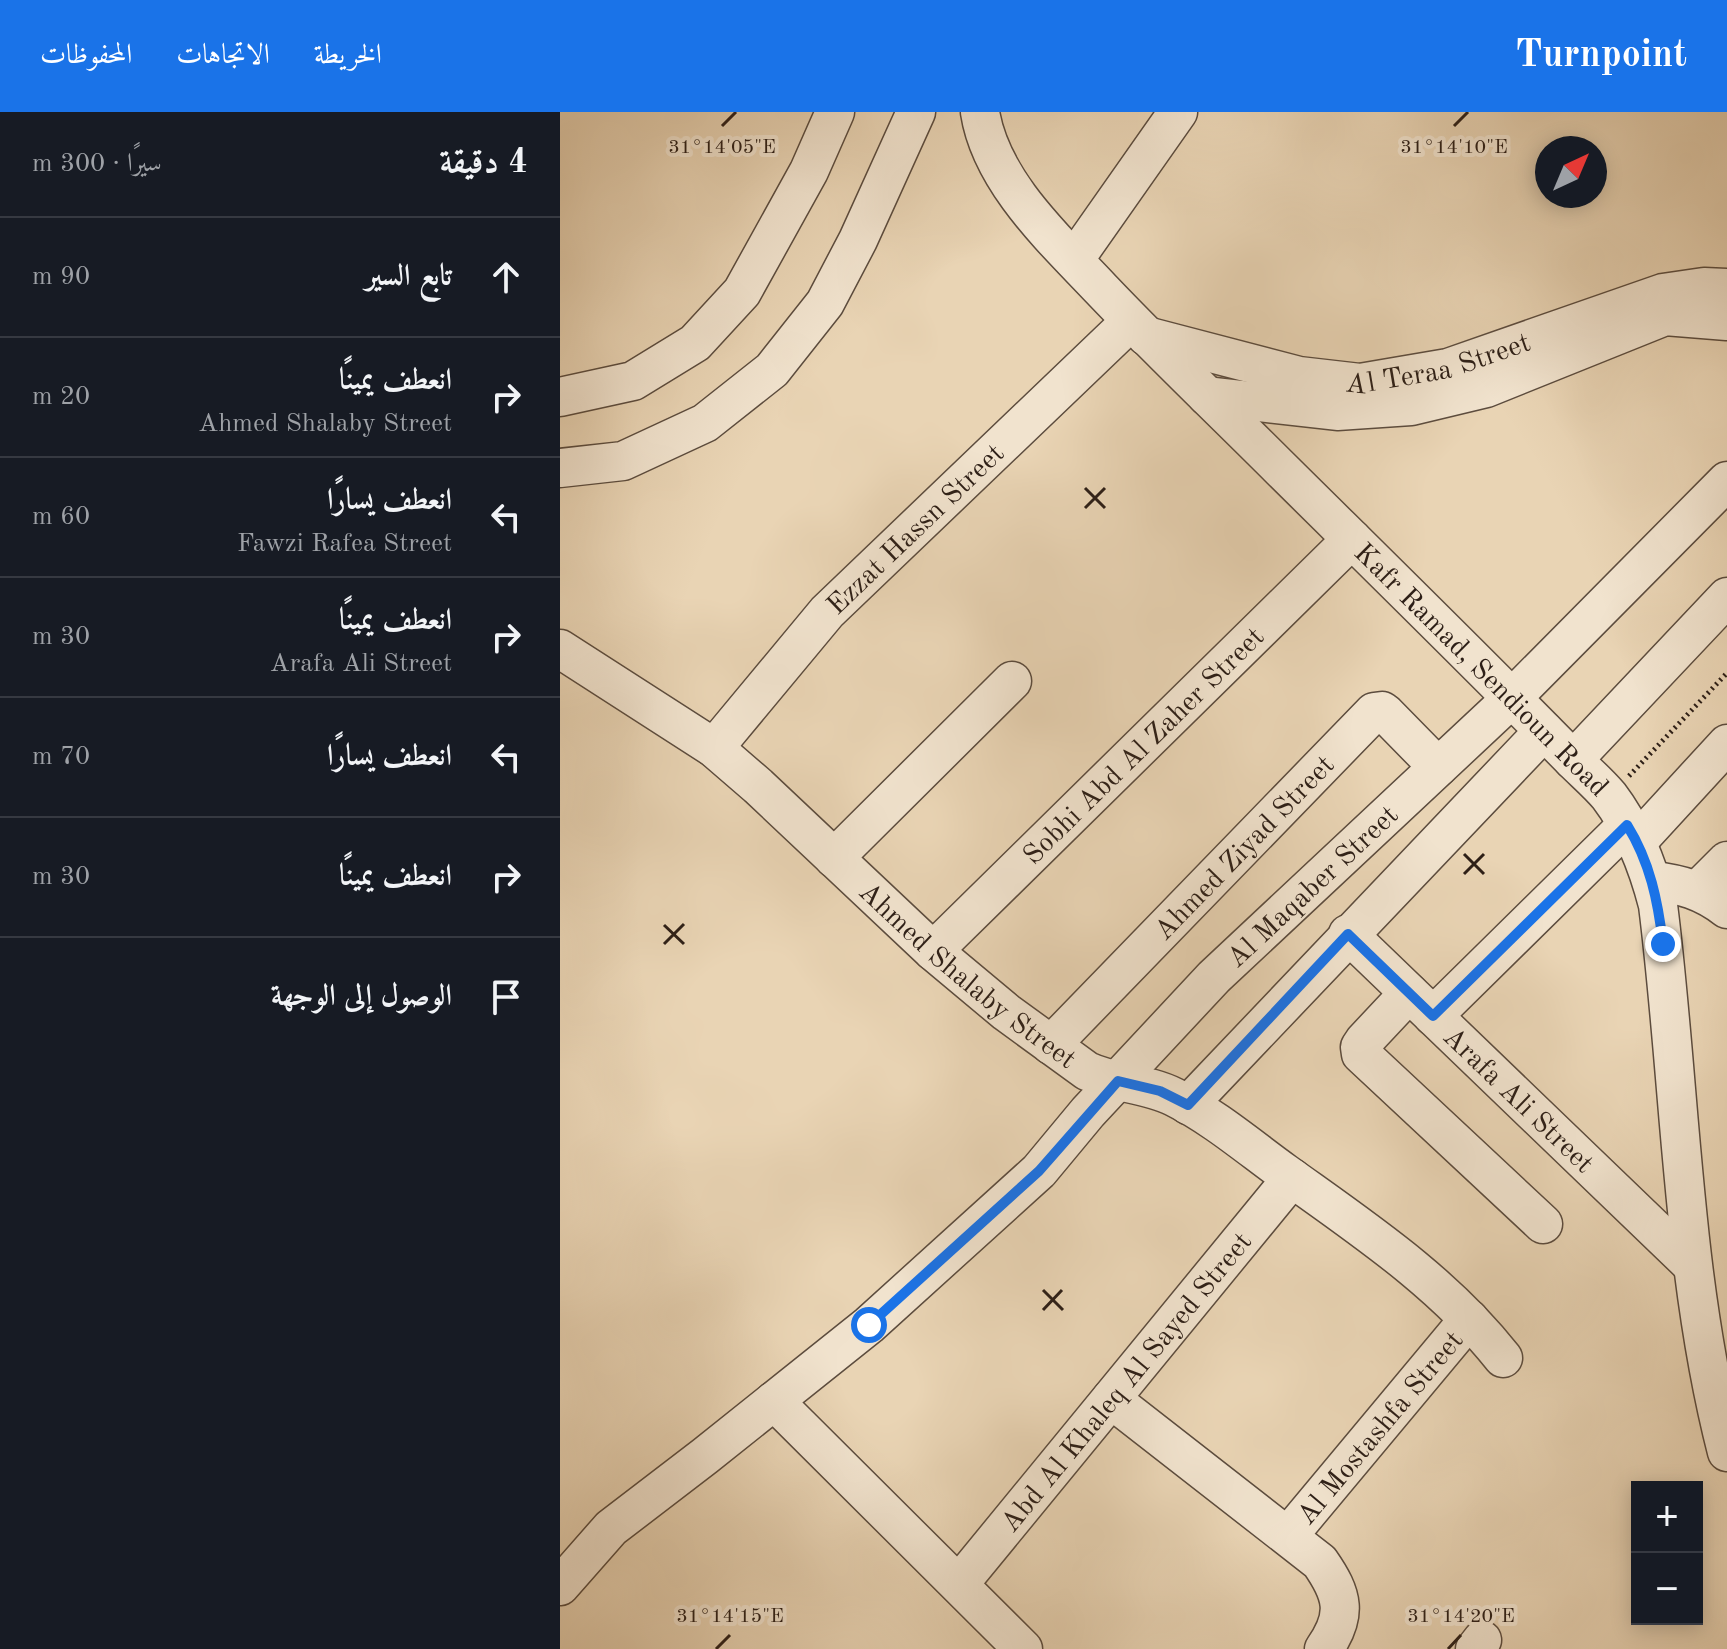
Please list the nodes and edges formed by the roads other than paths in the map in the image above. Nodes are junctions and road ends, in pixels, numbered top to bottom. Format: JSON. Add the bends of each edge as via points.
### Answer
{"nodes":[{"id":1,"x":835,"y":112,"type":"edge"},
{"id":2,"x":916,"y":112,"type":"edge"},
{"id":3,"x":980,"y":112,"type":"edge"},
{"id":4,"x":1178,"y":112,"type":"edge"},
{"id":5,"x":1074,"y":260,"type":"junction"},
{"id":6,"x":1727,"y":288,"type":"edge"},
{"id":7,"x":1727,"y":321,"type":"edge"},
{"id":8,"x":1137,"y":328,"type":"junction"},
{"id":9,"x":1207,"y":396,"type":"junction"},
{"id":10,"x":560,"y":397,"type":"edge"},
{"id":11,"x":560,"y":468,"type":"edge"},
{"id":12,"x":1727,"y":481,"type":"edge"},
{"id":13,"x":1352,"y":539,"type":"junction"},
{"id":14,"x":1727,"y":597,"type":"edge"},
{"id":15,"x":560,"y":649,"type":"edge"},
{"id":16,"x":1012,"y":681,"type":"dead end"},
{"id":17,"x":1512,"y":698,"type":"junction"},
{"id":18,"x":1544,"y":731,"type":"junction"},
{"id":19,"x":1727,"y":744,"type":"edge"},
{"id":20,"x":714,"y":748,"type":"junction"},
{"id":21,"x":1573,"y":760,"type":"junction"},
{"id":22,"x":1438,"y":767,"type":"junction"},
{"id":23,"x":1624,"y":822,"type":"junction"},
{"id":24,"x":834,"y":858,"type":"junction"},
{"id":25,"x":1727,"y":861,"type":"edge"},
{"id":26,"x":1652,"y":881,"type":"junction"},
{"id":27,"x":1712,"y":900,"type":"edge"},
{"id":28,"x":1348,"y":934,"type":"junction"},
{"id":29,"x":933,"y":951,"type":"junction"},
{"id":30,"x":1421,"y":1004,"type":"junction"},
{"id":31,"x":1051,"y":1045,"type":"junction"},
{"id":32,"x":1118,"y":1081,"type":"junction"},
{"id":33,"x":1188,"y":1105,"type":"junction"},
{"id":34,"x":1292,"y":1178,"type":"junction"},
{"id":35,"x":1543,"y":1224,"type":"dead end"},
{"id":36,"x":1692,"y":1265,"type":"junction"},
{"id":37,"x":1469,"y":1319,"type":"junction"},
{"id":38,"x":1503,"y":1358,"type":"dead end"},
{"id":39,"x":1111,"y":1399,"type":"junction"},
{"id":40,"x":774,"y":1401,"type":"junction"},
{"id":41,"x":1727,"y":1452,"type":"edge"},
{"id":42,"x":1288,"y":1536,"type":"junction"},
{"id":43,"x":959,"y":1584,"type":"junction"},
{"id":44,"x":560,"y":1586,"type":"edge"},
{"id":45,"x":1023,"y":1649,"type":"edge"},
{"id":46,"x":1324,"y":1649,"type":"edge"}],
"edges":[{"from":1,"to":10,"type":"street","via":[[742,292],[695,343],[633,381]]},
{"from":2,"to":11,"type":"street","via":[[825,303],[772,370],[705,423],[623,461]]},
{"from":3,"to":5,"type":"street","name":"Kafr Ramad, Sendioun Road","via":[[997,160],[1023,203]]},
{"from":4,"to":5,"type":"street"},
{"from":5,"to":8,"type":"street","name":"Kafr Ramad, Sendioun Road"},
{"from":6,"to":8,"type":"street","name":"Al Teraa Street","via":[[1663,293],[1448,368],[1360,383],[1299,376]]},
{"from":7,"to":9,"type":"street","via":[[1665,316],[1486,388],[1411,406],[1337,411]]},
{"from":8,"to":9,"type":"street","name":"Kafr Ramad, Sendioun Road"},
{"from":8,"to":20,"type":"street","name":"Ezzat Hassn Street","via":[[827,612]]},
{"from":9,"to":13,"type":"street","name":"Kafr Ramad, Sendioun Road"},
{"from":12,"to":17,"type":"street","name":"Al Maqaber Street"},
{"from":13,"to":17,"type":"street","name":"Kafr Ramad, Sendioun Road"},
{"from":13,"to":29,"type":"street","name":"Sobhi Abd Al Zaher Street"},
{"from":14,"to":21,"type":"street"},
{"from":15,"to":20,"type":"street","name":"Ahmed Shalaby Street"},
{"from":16,"to":24,"type":"street"},
{"from":17,"to":18,"type":"street","name":"Kafr Ramad, Sendioun Road"},
{"from":17,"to":22,"type":"street","name":"Al Maqaber Street"},
{"from":18,"to":21,"type":"street","name":"Kafr Ramad, Sendioun Road"},
{"from":18,"to":28,"type":"street"},
{"from":19,"to":23,"type":"street"},
{"from":20,"to":24,"type":"street","name":"Ahmed Shalaby Street"},
{"from":21,"to":23,"type":"street","name":"Kafr Ramad, Sendioun Road"},
{"from":22,"to":31,"type":"street","name":"Ahmed Ziyad Street","via":[[1386,714],[1374,712]]},
{"from":22,"to":32,"type":"street","name":"Al Maqaber Street","via":[[1253,939]]},
{"from":23,"to":26,"type":"street","name":"Kafr Ramad, Sendioun Road"},
{"from":23,"to":30,"type":"street"},
{"from":24,"to":29,"type":"street","name":"Ahmed Shalaby Street"},
{"from":25,"to":27,"type":"street"},
{"from":26,"to":27,"type":"street","via":[[1675,883]]},
{"from":26,"to":36,"type":"street","name":"Kafr Ramad, Sendioun Road","via":[[1663,944]]},
{"from":28,"to":30,"type":"street","name":"Arafa Ali Street"},
{"from":28,"to":33,"type":"street"},
{"from":29,"to":31,"type":"street","name":"Ahmed Shalaby Street"},
{"from":30,"to":35,"type":"street","via":[[1364,1041],[1361,1054]]},
{"from":30,"to":36,"type":"street","name":"Arafa Ali Street"},
{"from":31,"to":32,"type":"street","name":"Ahmed Shalaby Street","via":[[1087,1071]]},
{"from":32,"to":33,"type":"street","name":"Ahmed Shalaby Street","via":[[1160,1091]]},
{"from":32,"to":40,"type":"street","name":"Al Maqaber Street","via":[[1039,1171],[869,1325]]},
{"from":33,"to":34,"type":"street","name":"Ahmed Shalaby Street"},
{"from":34,"to":37,"type":"street","name":"Ahmed Shalaby Street","via":[[1405,1260]]},
{"from":34,"to":39,"type":"street","name":"Abd Al Khaleq Al Sayed Street"},
{"from":36,"to":41,"type":"street","name":"Kafr Ramad, Sendioun Road"},
{"from":37,"to":38,"type":"street","name":"Ahmed Shalaby Street"},
{"from":37,"to":42,"type":"street","name":"Al Mostashfa Street"},
{"from":39,"to":42,"type":"street"},
{"from":39,"to":43,"type":"street","name":"Abd Al Khaleq Al Sayed Street"},
{"from":40,"to":43,"type":"street"},
{"from":40,"to":44,"type":"street","name":"Al Maqaber Street","via":[[611,1528]]},
{"from":42,"to":46,"type":"street","via":[[1320,1562],[1341,1602],[1337,1630]]},
{"from":43,"to":45,"type":"street"}]}
